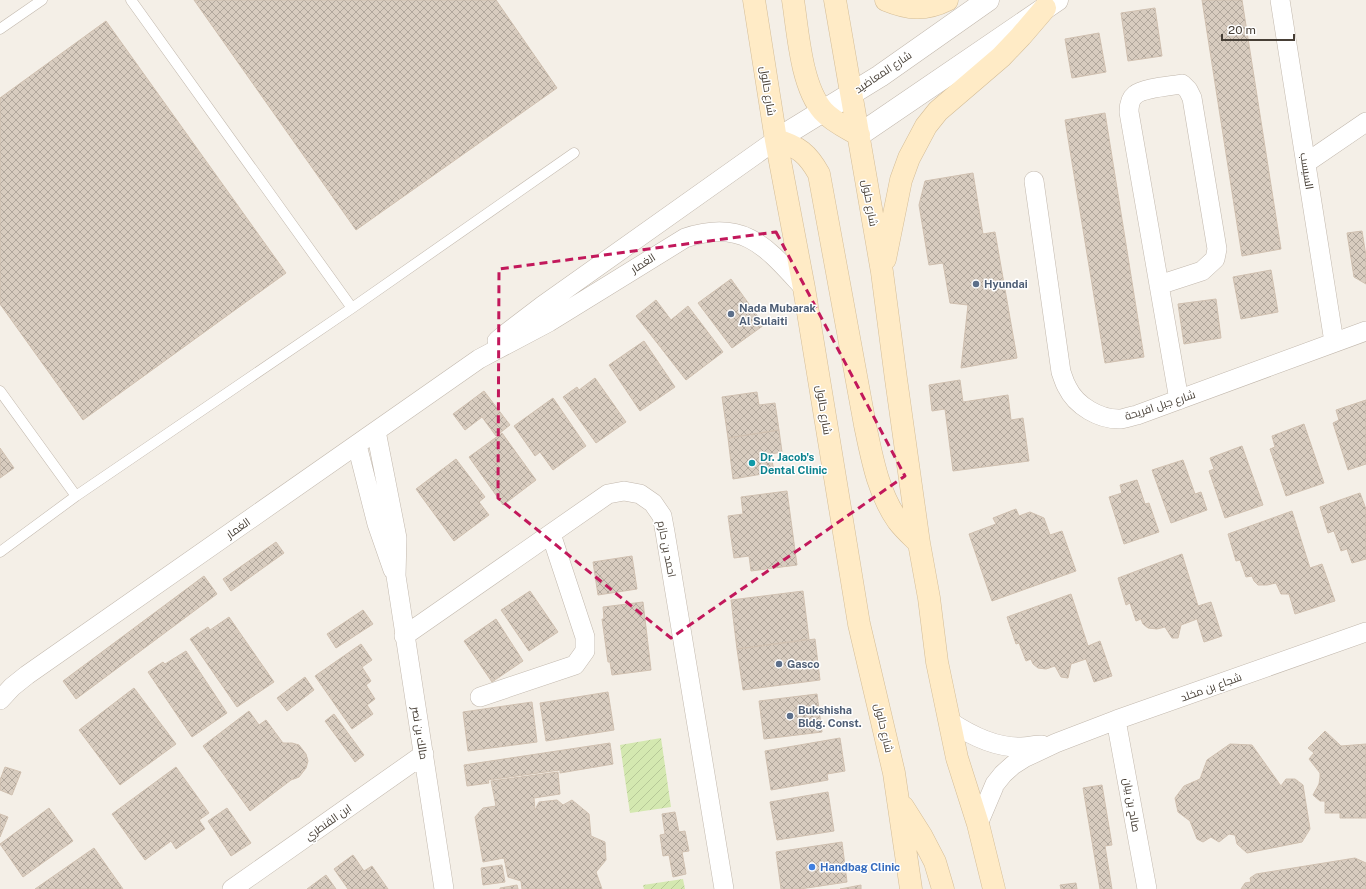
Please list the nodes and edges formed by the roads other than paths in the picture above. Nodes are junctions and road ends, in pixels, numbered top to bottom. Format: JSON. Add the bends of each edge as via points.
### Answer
{"nodes":[{"id":1,"x":42,"y":0,"type":"edge"},
{"id":2,"x":131,"y":0,"type":"edge"},
{"id":3,"x":754,"y":0,"type":"edge"},
{"id":4,"x":793,"y":0,"type":"edge"},
{"id":5,"x":835,"y":0,"type":"edge"},
{"id":6,"x":886,"y":0,"type":"edge"},
{"id":7,"x":947,"y":0,"type":"edge"},
{"id":8,"x":988,"y":0,"type":"edge"},
{"id":9,"x":1280,"y":0,"type":"edge"},
{"id":10,"x":1051,"y":4,"type":"edge"},
{"id":11,"x":0,"y":29,"type":"edge"},
{"id":12,"x":852,"y":93,"type":"junction"},
{"id":13,"x":823,"y":111,"type":"junction"},
{"id":14,"x":1366,"y":122,"type":"edge"},
{"id":15,"x":859,"y":134,"type":"junction"},
{"id":16,"x":776,"y":140,"type":"junction"},
{"id":17,"x":574,"y":153,"type":"dead end"},
{"id":18,"x":1306,"y":163,"type":"junction"},
{"id":19,"x":1034,"y":182,"type":"dead end"},
{"id":20,"x":882,"y":272,"type":"junction"},
{"id":21,"x":1159,"y":285,"type":"junction"},
{"id":22,"x":804,"y":288,"type":"junction"},
{"id":23,"x":352,"y":308,"type":"junction"},
{"id":24,"x":1366,"y":330,"type":"edge"},
{"id":25,"x":1334,"y":342,"type":"junction"},
{"id":26,"x":479,"y":359,"type":"junction"},
{"id":27,"x":0,"y":391,"type":"edge"},
{"id":28,"x":1179,"y":400,"type":"junction"},
{"id":29,"x":376,"y":431,"type":"junction"},
{"id":30,"x":357,"y":445,"type":"junction"},
{"id":31,"x":76,"y":496,"type":"junction"},
{"id":32,"x":551,"y":534,"type":"junction"},
{"id":33,"x":919,"y":543,"type":"junction"},
{"id":34,"x":0,"y":552,"type":"edge"},
{"id":35,"x":396,"y":576,"type":"junction"},
{"id":36,"x":1366,"y":632,"type":"edge"},
{"id":37,"x":404,"y":636,"type":"junction"},
{"id":38,"x":480,"y":697,"type":"dead end"},
{"id":39,"x":0,"y":700,"type":"edge"},
{"id":40,"x":1116,"y":720,"type":"junction"},
{"id":41,"x":949,"y":721,"type":"junction"},
{"id":42,"x":1056,"y":743,"type":"junction"},
{"id":43,"x":424,"y":754,"type":"junction"},
{"id":44,"x":899,"y":801,"type":"junction"},
{"id":45,"x":978,"y":824,"type":"junction"},
{"id":46,"x":232,"y":889,"type":"edge"},
{"id":47,"x":444,"y":889,"type":"edge"},
{"id":48,"x":724,"y":889,"type":"edge"},
{"id":49,"x":912,"y":889,"type":"edge"},
{"id":50,"x":943,"y":889,"type":"edge"},
{"id":51,"x":994,"y":889,"type":"edge"},
{"id":52,"x":1147,"y":889,"type":"edge"}],
"edges":[{"from":1,"to":11,"type":"lane"},
{"from":2,"to":23,"type":"lane"},
{"from":3,"to":16,"type":"main road","name":"شارع حالول"},
{"from":4,"to":13,"type":"main road","via":[[806,78]]},
{"from":5,"to":12,"type":"main road"},
{"from":6,"to":7,"type":"main road","via":[[901,6],[919,8]]},
{"from":8,"to":12,"type":"street","name":"شارع المعاضيد"},
{"from":9,"to":18,"type":"street","name":"السيسب"},
{"from":10,"to":15,"type":"street"},
{"from":10,"to":20,"type":"main road","via":[[1022,36],[938,111],[926,126],[901,180]]},
{"from":12,"to":13,"type":"street","name":"شارع المعاضيد"},
{"from":12,"to":15,"type":"main road"},
{"from":13,"to":15,"type":"main road"},
{"from":13,"to":16,"type":"street","name":"شارع المعاضيد"},
{"from":14,"to":18,"type":"street"},
{"from":15,"to":20,"type":"main road","name":"شارع حلول"},
{"from":16,"to":22,"type":"main road","name":"شارع حالول"},
{"from":16,"to":26,"type":"street","name":"الغمار","via":[[525,318]]},
{"from":16,"to":33,"type":"main road","via":[[802,151],[812,161],[819,174],[873,462],[883,494],[898,521]]},
{"from":17,"to":23,"type":"lane"},
{"from":18,"to":25,"type":"street","name":"السيسب"},
{"from":19,"to":28,"type":"street","name":"شارع جبل افريحة","via":[[1062,372],[1067,387],[1077,401],[1089,411],[1104,417],[1121,419]]},
{"from":20,"to":33,"type":"main road"},
{"from":21,"to":21,"type":"street","via":[[1129,103],[1135,95],[1148,90],[1182,84],[1192,98],[1217,249],[1215,260],[1202,270]]},
{"from":21,"to":28,"type":"street"},
{"from":22,"to":26,"type":"street","name":"الغمار","via":[[765,247],[750,238],[734,233],[700,232],[685,238],[549,322]]},
{"from":22,"to":44,"type":"main road","name":"شارع حالول","via":[[859,624]]},
{"from":23,"to":31,"type":"lane"},
{"from":24,"to":25,"type":"street","name":"شارع جبل افريحة"},
{"from":25,"to":28,"type":"street","name":"شارع جبل افريحة"},
{"from":26,"to":29,"type":"street","name":"الغمار"},
{"from":27,"to":31,"type":"lane"},
{"from":29,"to":30,"type":"street","name":"الغمار"},
{"from":29,"to":35,"type":"street","name":"مالك بن نصر","via":[[397,538]]},
{"from":30,"to":35,"type":"street","name":"مالك بن نصر","via":[[383,542]]},
{"from":30,"to":39,"type":"street","name":"الغمار","via":[[27,675]]},
{"from":31,"to":34,"type":"lane"},
{"from":32,"to":37,"type":"street","name":"احمد بن حازم"},
{"from":32,"to":38,"type":"street","via":[[585,637],[585,651],[575,665]]},
{"from":32,"to":48,"type":"street","name":"احمد بن حازم","via":[[594,502],[608,494],[624,491],[640,494],[653,503],[662,516]]},
{"from":33,"to":41,"type":"main road","via":[[937,662]]},
{"from":35,"to":37,"type":"street","name":"مالك بن نصر"},
{"from":36,"to":40,"type":"street","name":"شجاع بن مخلد"},
{"from":37,"to":43,"type":"street","name":"مالك بن نصر"},
{"from":40,"to":42,"type":"street","name":"شجاع بن مخلد"},
{"from":40,"to":52,"type":"street","name":"صالح بن بيان"},
{"from":41,"to":42,"type":"street","name":"شجاع بن مخلد","via":[[982,740],[1001,745],[1020,747]]},
{"from":41,"to":45,"type":"main road","via":[[957,758]]},
{"from":42,"to":45,"type":"street","name":"شجاع بن مخلد","via":[[1024,758],[1003,774],[989,796]]},
{"from":43,"to":46,"type":"street","name":"ابن القنطري"},
{"from":43,"to":47,"type":"street","name":"مالك بن نصر"},
{"from":44,"to":49,"type":"main road","name":"شارع حالول"},
{"from":44,"to":50,"type":"main road","via":[[935,862]]},
{"from":45,"to":51,"type":"main road"}]}
